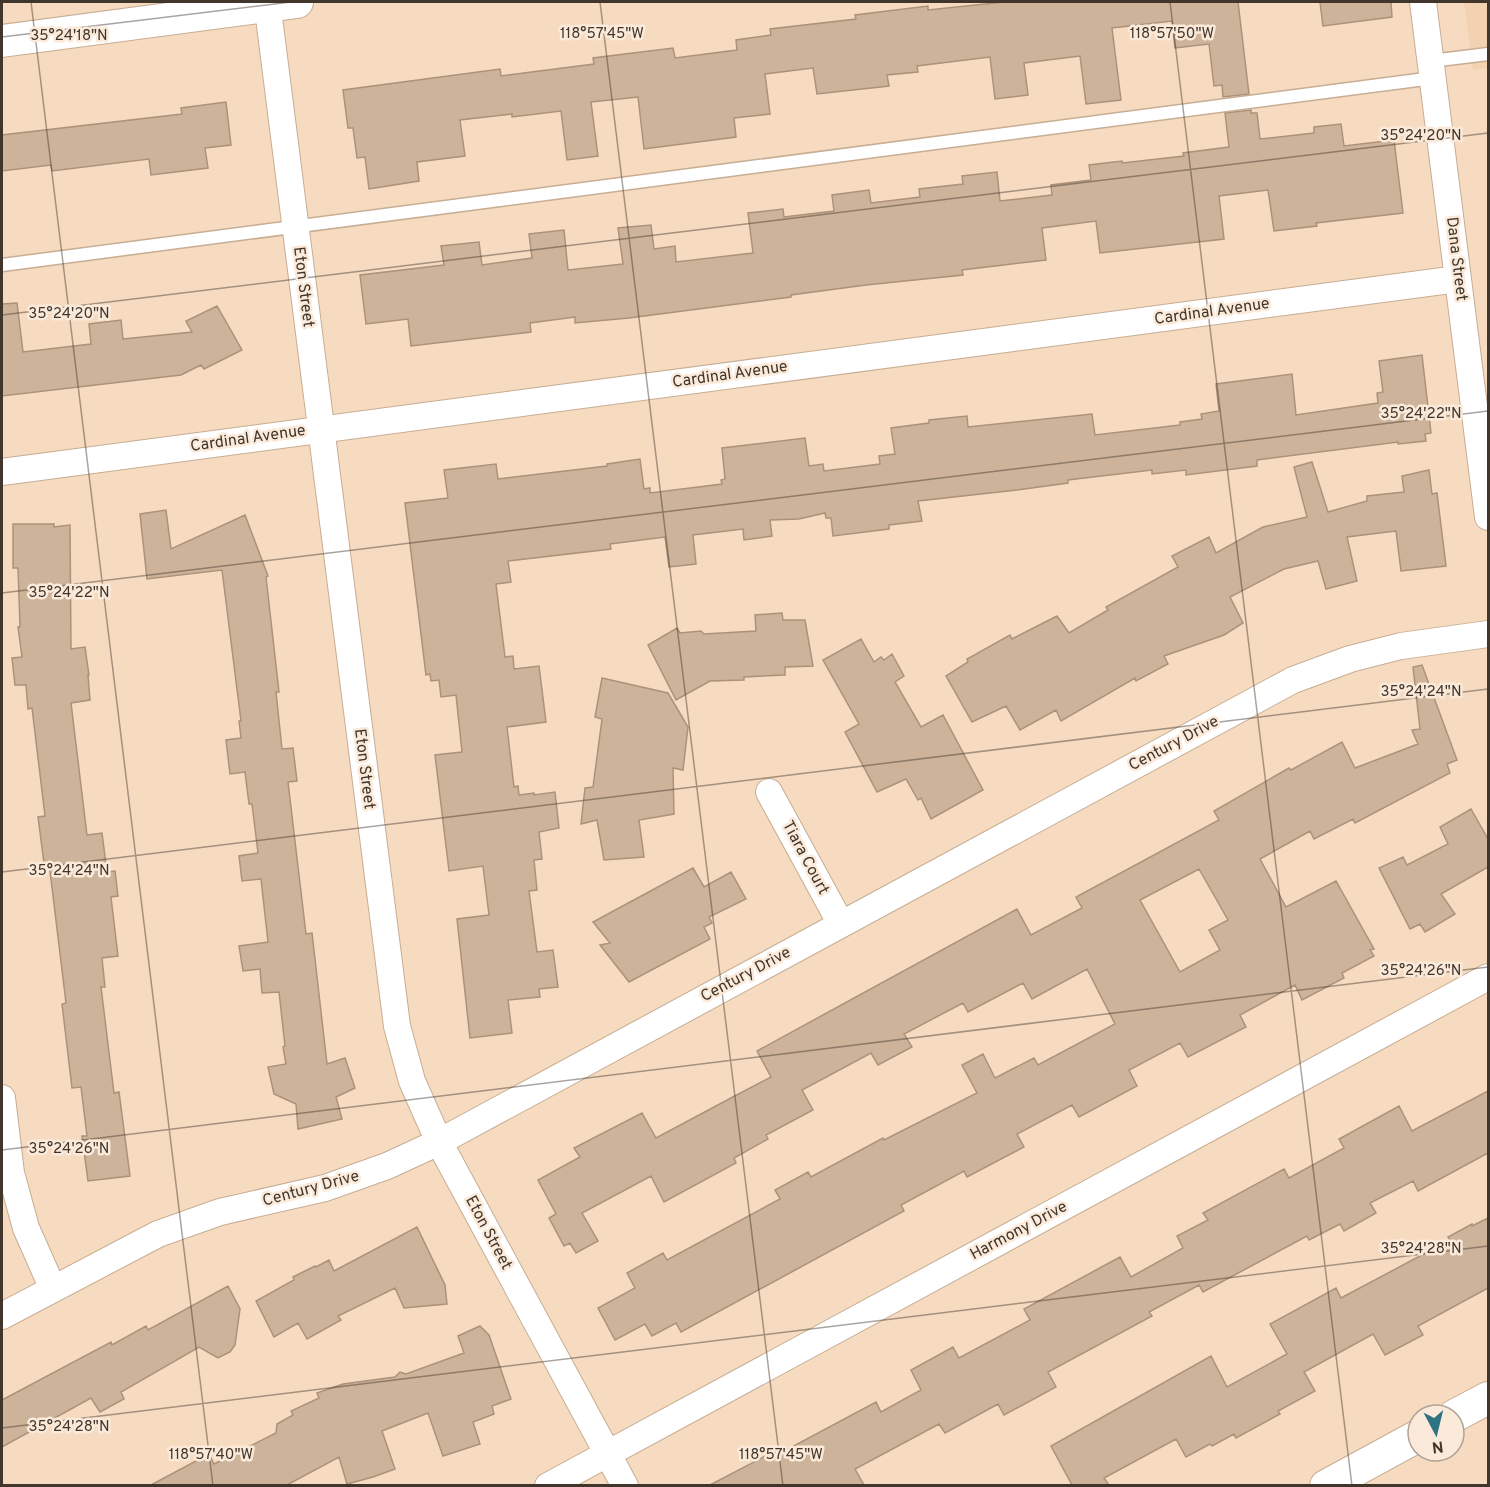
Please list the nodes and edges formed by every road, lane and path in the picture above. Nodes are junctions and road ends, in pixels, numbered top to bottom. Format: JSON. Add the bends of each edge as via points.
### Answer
{"nodes":[{"id":1,"x":1424,"y":2,"type":"edge"},
{"id":2,"x":277,"y":3,"type":"edge"},
{"id":3,"x":2,"y":41,"type":"edge"},
{"id":4,"x":1488,"y":54,"type":"edge"},
{"id":5,"x":1432,"y":70,"type":"junction"},
{"id":6,"x":295,"y":225,"type":"junction"},
{"id":7,"x":2,"y":265,"type":"edge"},
{"id":8,"x":1458,"y":279,"type":"junction"},
{"id":9,"x":321,"y":430,"type":"junction"},
{"id":10,"x":2,"y":472,"type":"edge"},
{"id":11,"x":1488,"y":517,"type":"edge"},
{"id":12,"x":1488,"y":634,"type":"edge"},
{"id":13,"x":769,"y":792,"type":"dead end"},
{"id":14,"x":841,"y":924,"type":"junction"},
{"id":15,"x":1488,"y":977,"type":"edge"},
{"id":16,"x":2,"y":1098,"type":"edge"},
{"id":17,"x":439,"y":1142,"type":"junction"},
{"id":18,"x":53,"y":1289,"type":"junction"},
{"id":19,"x":2,"y":1316,"type":"edge"},
{"id":20,"x":1488,"y":1398,"type":"edge"},
{"id":21,"x":1466,"y":1410,"type":"edge"},
{"id":22,"x":1406,"y":1442,"type":"edge"},
{"id":23,"x":608,"y":1454,"type":"junction"},
{"id":24,"x":548,"y":1485,"type":"edge"},
{"id":25,"x":625,"y":1485,"type":"edge"},
{"id":26,"x":1326,"y":1485,"type":"edge"}],
"edges":[{"from":1,"to":5,"type":"street","name":"Dana Street"},
{"from":2,"to":3,"type":"street"},
{"from":2,"to":6,"type":"street","name":"Eton Street"},
{"from":4,"to":5,"type":"lane"},
{"from":5,"to":6,"type":"lane"},
{"from":5,"to":8,"type":"street","name":"Dana Street"},
{"from":6,"to":7,"type":"lane"},
{"from":6,"to":9,"type":"street","name":"Eton Street"},
{"from":8,"to":9,"type":"street","name":"Cardinal Avenue"},
{"from":8,"to":11,"type":"street","name":"Dana Street"},
{"from":9,"to":10,"type":"street","name":"Cardinal Avenue"},
{"from":9,"to":17,"type":"street","name":"Eton Street","via":[[397,1026],[412,1081]]},
{"from":12,"to":14,"type":"street","name":"Century Drive","via":[[1401,646],[1293,680]]},
{"from":13,"to":14,"type":"street","name":"Tiara Court"},
{"from":14,"to":17,"type":"street","name":"Century Drive"},
{"from":15,"to":23,"type":"street","name":"Harmony Drive"},
{"from":16,"to":18,"type":"street","via":[[11,1173],[26,1228]]},
{"from":17,"to":18,"type":"street","name":"Century Drive","via":[[324,1188],[220,1212],[158,1234]]},
{"from":17,"to":23,"type":"street","name":"Eton Street"},
{"from":18,"to":19,"type":"street","name":"Century Drive"},
{"from":20,"to":21,"type":"street"},
{"from":22,"to":26,"type":"street"},
{"from":23,"to":24,"type":"street","name":"Harmony Drive"},
{"from":23,"to":25,"type":"street","name":"Eton Street"}]}
